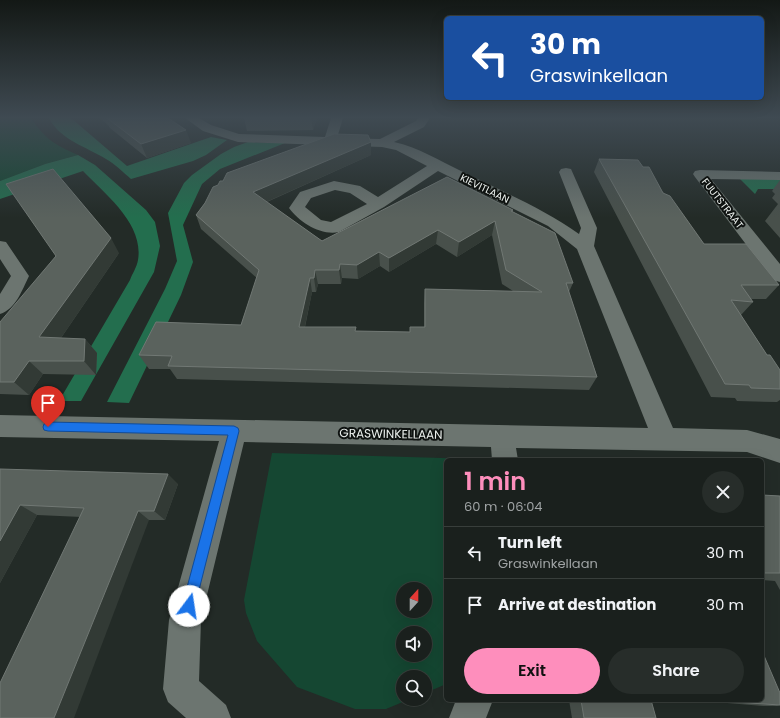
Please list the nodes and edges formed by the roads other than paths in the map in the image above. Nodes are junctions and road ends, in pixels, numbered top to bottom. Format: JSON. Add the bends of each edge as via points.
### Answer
{"nodes":[{"id":1,"x":411,"y":152,"type":"edge"},
{"id":2,"x":438,"y":165,"type":"junction"},
{"id":3,"x":566,"y":172,"type":"dead end"},
{"id":4,"x":780,"y":176,"type":"edge"},
{"id":5,"x":378,"y":204,"type":"dead end"},
{"id":6,"x":585,"y":246,"type":"junction"},
{"id":7,"x":1,"y":251,"type":"edge"},
{"id":8,"x":780,"y":276,"type":"edge"},
{"id":9,"x":0,"y":307,"type":"edge"},
{"id":10,"x":0,"y":426,"type":"edge"},
{"id":11,"x":234,"y":431,"type":"junction"},
{"id":12,"x":502,"y":436,"type":"junction"},
{"id":13,"x":665,"y":439,"type":"junction"},
{"id":14,"x":780,"y":451,"type":"edge"},
{"id":15,"x":505,"y":458,"type":"edge"},
{"id":16,"x":475,"y":702,"type":"edge"},
{"id":17,"x":212,"y":718,"type":"edge"},
{"id":18,"x":467,"y":718,"type":"edge"}],
"edges":[{"from":1,"to":2,"type":"street","name":"KIEVITLAAN"},
{"from":2,"to":5,"type":"street"},
{"from":2,"to":6,"type":"street","name":"KIEVITLAAN","via":[[554,223]]},
{"from":3,"to":6,"type":"street","via":[[589,228]]},
{"from":4,"to":8,"type":"street","name":"FUUTSTRAAT","via":[[700,174]]},
{"from":6,"to":13,"type":"street"},
{"from":7,"to":9,"type":"street","via":[[20,276]]},
{"from":10,"to":11,"type":"street","name":"GRASWINKELLAAN"},
{"from":11,"to":12,"type":"street","name":"GRASWINKELLAAN"},
{"from":11,"to":17,"type":"street","via":[[185,620],[181,689]]},
{"from":12,"to":13,"type":"street","name":"GRASWINKELLAAN"},
{"from":12,"to":15,"type":"street"},
{"from":13,"to":14,"type":"street","name":"GRASWINKELLAAN","via":[[747,441]]},
{"from":16,"to":18,"type":"street"}]}
